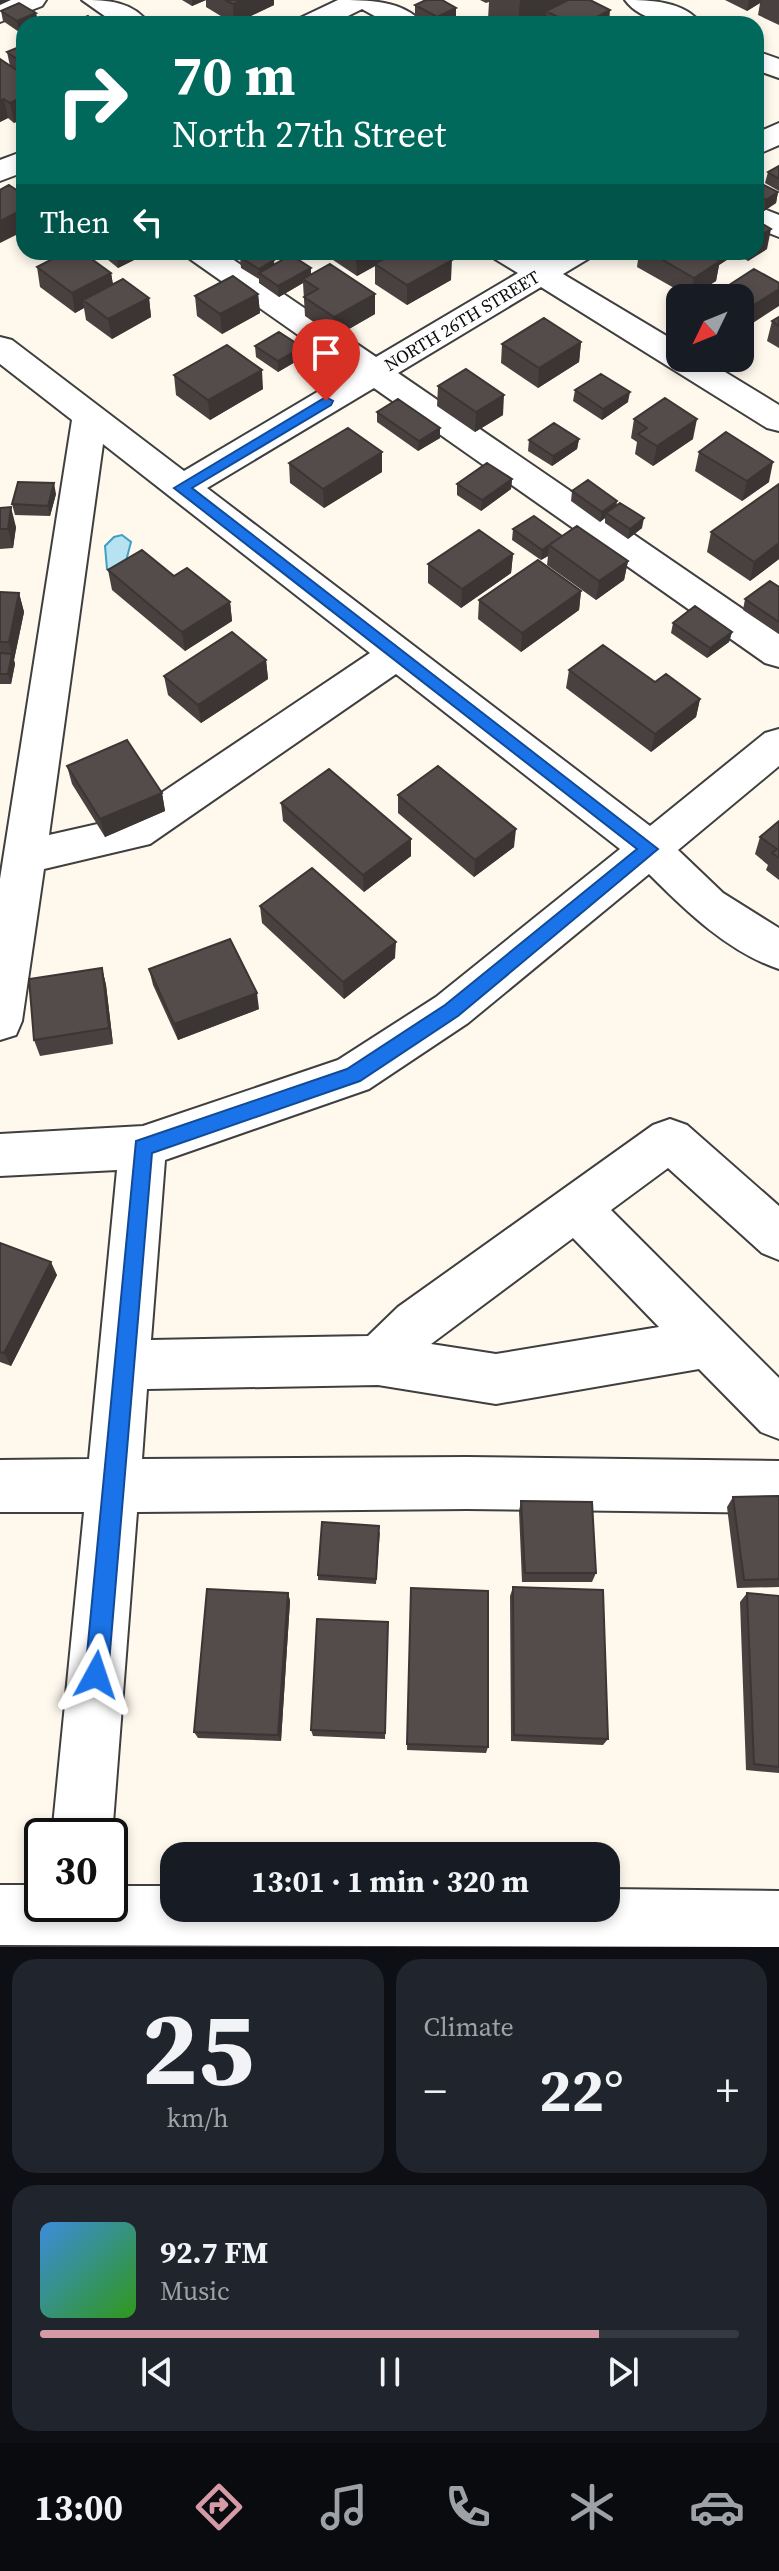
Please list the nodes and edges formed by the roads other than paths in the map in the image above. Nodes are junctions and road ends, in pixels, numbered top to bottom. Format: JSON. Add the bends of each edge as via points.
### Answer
{"nodes":[{"id":1,"x":32,"y":0,"type":"edge"},
{"id":2,"x":96,"y":0,"type":"edge"},
{"id":3,"x":362,"y":0,"type":"edge"},
{"id":4,"x":639,"y":0,"type":"edge"},
{"id":5,"x":0,"y":14,"type":"edge"},
{"id":6,"x":122,"y":16,"type":"edge"},
{"id":7,"x":327,"y":16,"type":"edge"},
{"id":8,"x":393,"y":16,"type":"edge"},
{"id":9,"x":671,"y":16,"type":"edge"},
{"id":10,"x":213,"y":260,"type":"edge"},
{"id":11,"x":519,"y":260,"type":"edge"},
{"id":12,"x":563,"y":260,"type":"edge"},
{"id":13,"x":541,"y":273,"type":"junction"},
{"id":14,"x":0,"y":347,"type":"edge"},
{"id":15,"x":375,"y":373,"type":"junction"},
{"id":16,"x":90,"y":417,"type":"junction"},
{"id":17,"x":779,"y":420,"type":"edge"},
{"id":18,"x":181,"y":488,"type":"junction"},
{"id":19,"x":779,"y":653,"type":"edge"},
{"id":20,"x":397,"y":654,"type":"junction"},
{"id":21,"x":779,"y":744,"type":"edge"},
{"id":22,"x":650,"y":849,"type":"junction"},
{"id":23,"x":24,"y":857,"type":"junction"},
{"id":24,"x":779,"y":951,"type":"edge"},
{"id":25,"x":0,"y":1021,"type":"edge"},
{"id":26,"x":143,"y":1147,"type":"junction"},
{"id":27,"x":0,"y":1155,"type":"edge"},
{"id":28,"x":576,"y":1208,"type":"junction"},
{"id":29,"x":779,"y":1237,"type":"edge"},
{"id":30,"x":707,"y":1343,"type":"junction"},
{"id":31,"x":378,"y":1360,"type":"junction"},
{"id":32,"x":123,"y":1365,"type":"junction"},
{"id":33,"x":779,"y":1414,"type":"edge"},
{"id":34,"x":113,"y":1484,"type":"junction"},
{"id":35,"x":0,"y":1486,"type":"edge"},
{"id":36,"x":779,"y":1487,"type":"edge"},
{"id":37,"x":84,"y":1818,"type":"edge"},
{"id":38,"x":0,"y":1915,"type":"edge"},
{"id":39,"x":24,"y":1917,"type":"edge"},
{"id":40,"x":779,"y":1921,"type":"edge"},
{"id":41,"x":128,"y":1922,"type":"edge"}],
"edges":[{"from":1,"to":5,"type":"street"},
{"from":2,"to":6,"type":"street"},
{"from":3,"to":7,"type":"street"},
{"from":3,"to":8,"type":"street"},
{"from":4,"to":9,"type":"street"},
{"from":10,"to":15,"type":"street"},
{"from":11,"to":13,"type":"street"},
{"from":12,"to":13,"type":"street","name":"NORTH 26TH STREET"},
{"from":13,"to":15,"type":"street","name":"NORTH 26TH STREET"},
{"from":13,"to":17,"type":"street"},
{"from":14,"to":16,"type":"street"},
{"from":15,"to":18,"type":"street","name":"NORTH 26TH STREET"},
{"from":15,"to":19,"type":"street"},
{"from":16,"to":18,"type":"street"},
{"from":16,"to":23,"type":"street"},
{"from":18,"to":20,"type":"street"},
{"from":20,"to":22,"type":"street"},
{"from":20,"to":23,"type":"street","via":[[135,832]]},
{"from":21,"to":22,"type":"street"},
{"from":22,"to":24,"type":"street","via":[[708,905]]},
{"from":22,"to":26,"type":"street","via":[[452,1010],[353,1075]]},
{"from":23,"to":25,"type":"street"},
{"from":26,"to":27,"type":"street"},
{"from":26,"to":32,"type":"street"},
{"from":28,"to":29,"type":"street","via":[[670,1140]]},
{"from":28,"to":30,"type":"street"},
{"from":28,"to":31,"type":"street","via":[[416,1324]]},
{"from":30,"to":31,"type":"street","via":[[496,1379]]},
{"from":30,"to":33,"type":"street"},
{"from":31,"to":32,"type":"street"},
{"from":32,"to":34,"type":"street"},
{"from":34,"to":35,"type":"street"},
{"from":34,"to":36,"type":"street"},
{"from":34,"to":37,"type":"street"},
{"from":38,"to":39,"type":"street"},
{"from":40,"to":41,"type":"street"}]}
